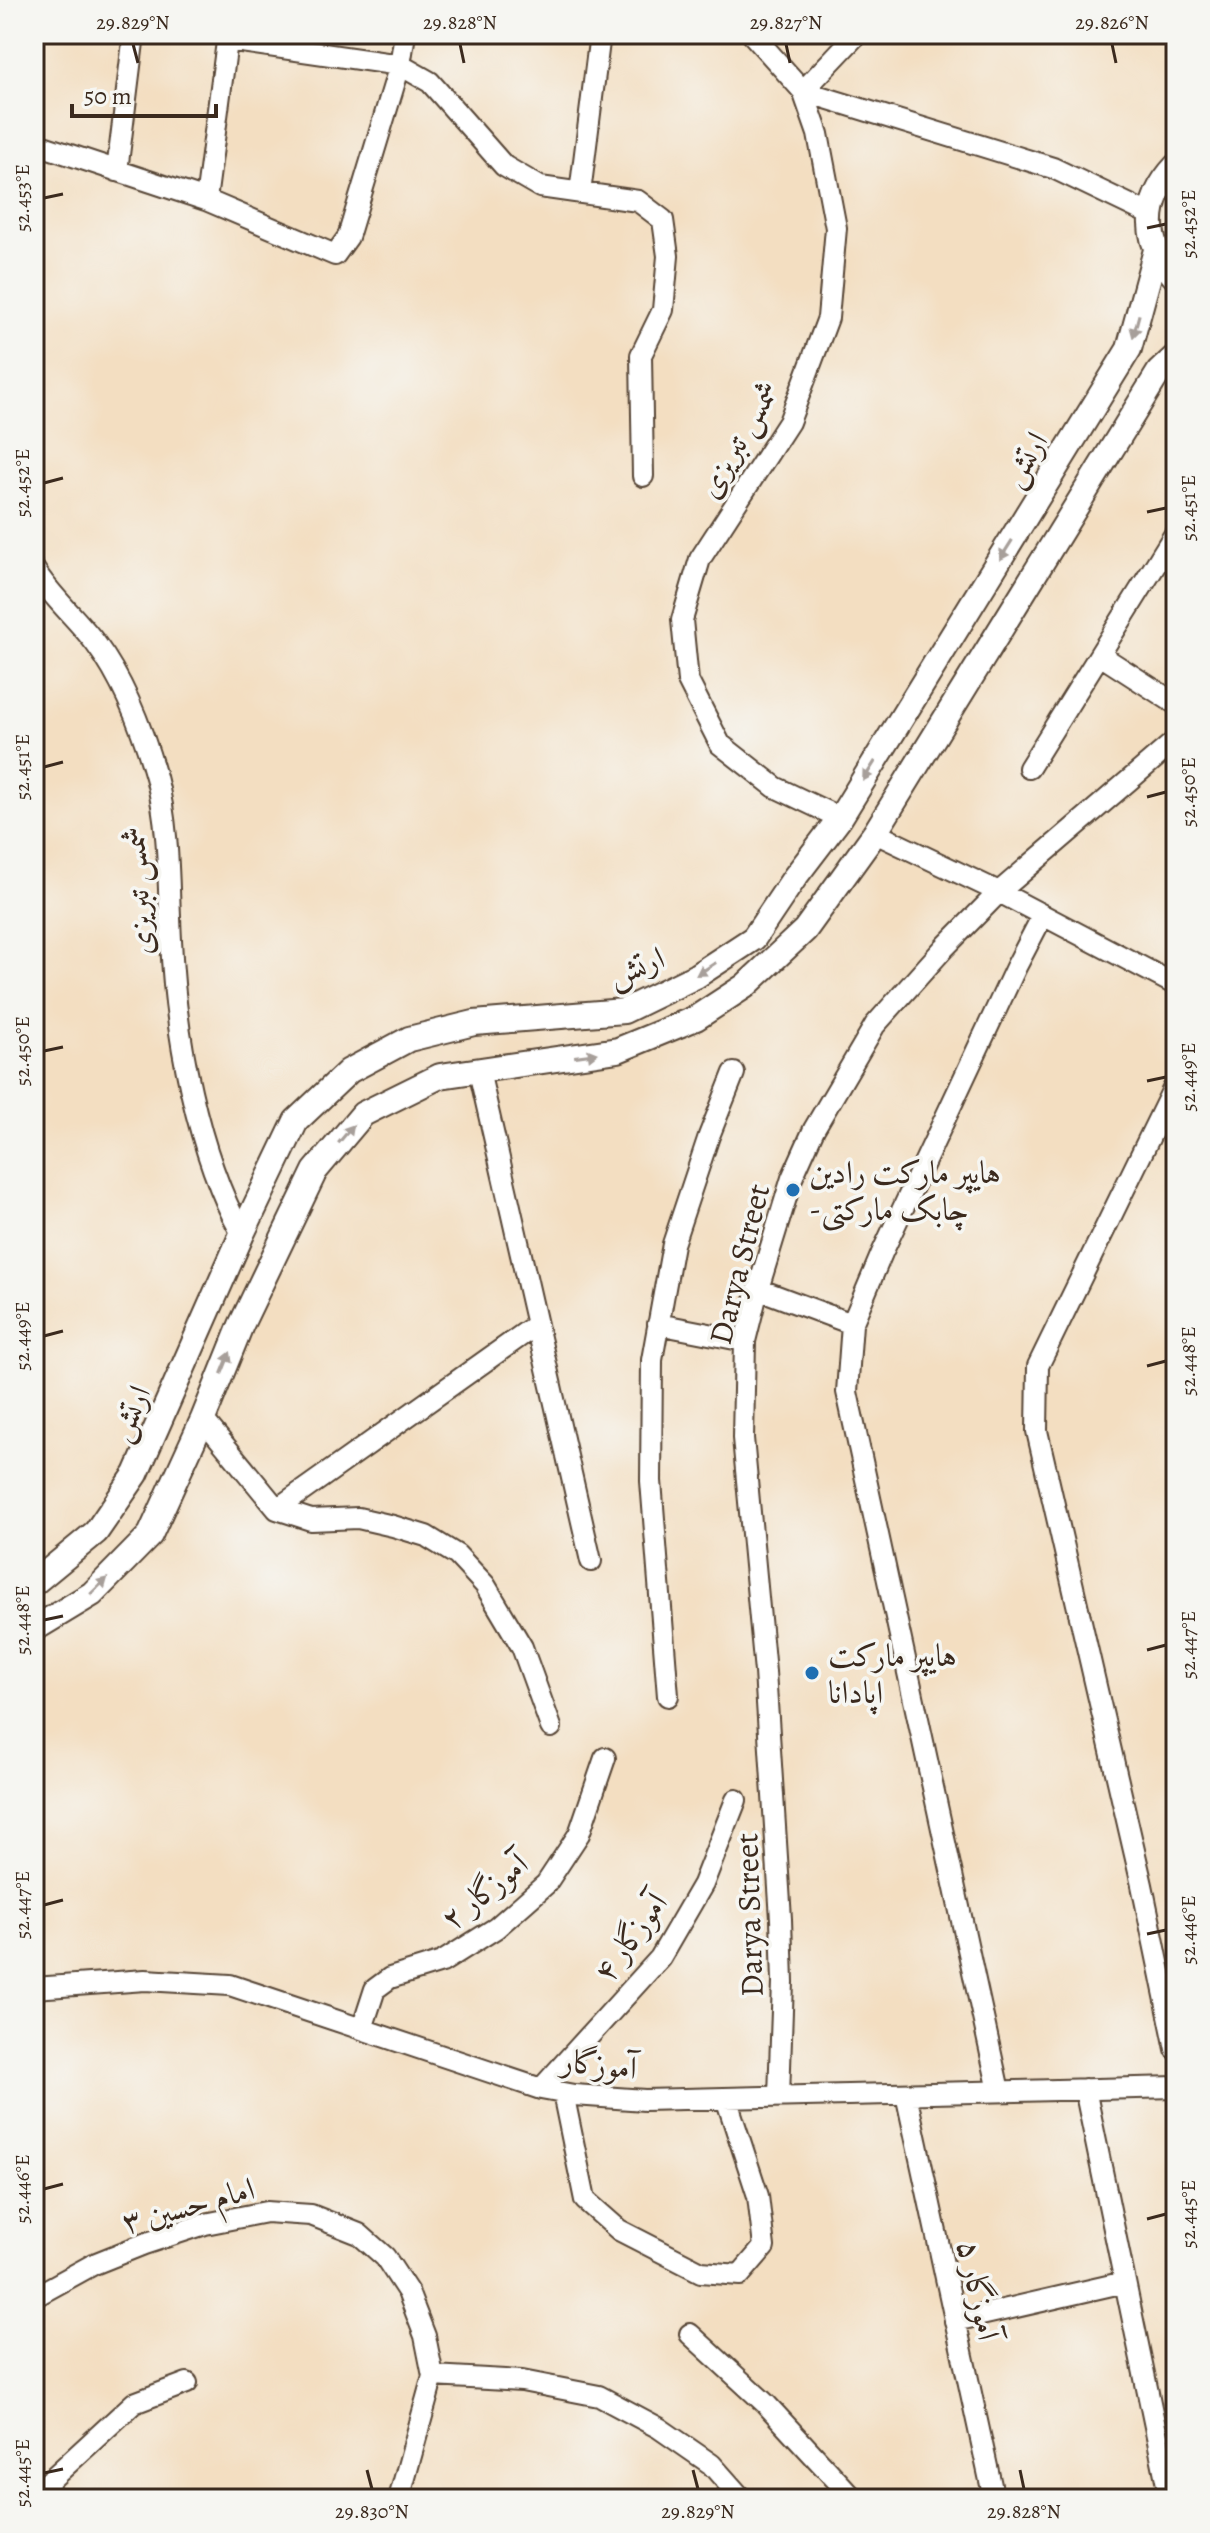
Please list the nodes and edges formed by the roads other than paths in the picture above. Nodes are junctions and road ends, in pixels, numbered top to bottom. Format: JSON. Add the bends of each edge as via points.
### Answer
{"nodes":[{"id":1,"x":134,"y":34,"type":"edge"},
{"id":2,"x":405,"y":34,"type":"edge"},
{"id":3,"x":600,"y":34,"type":"edge"},
{"id":4,"x":752,"y":34,"type":"edge"},
{"id":5,"x":857,"y":34,"type":"edge"},
{"id":6,"x":228,"y":37,"type":"edge"},
{"id":7,"x":400,"y":65,"type":"junction"},
{"id":8,"x":803,"y":91,"type":"junction"},
{"id":9,"x":34,"y":143,"type":"edge"},
{"id":10,"x":1176,"y":166,"type":"edge"},
{"id":11,"x":117,"y":171,"type":"junction"},
{"id":12,"x":580,"y":193,"type":"junction"},
{"id":13,"x":206,"y":200,"type":"junction"},
{"id":14,"x":1151,"y":215,"type":"junction"},
{"id":15,"x":1156,"y":250,"type":"junction"},
{"id":16,"x":1176,"y":278,"type":"edge"},
{"id":17,"x":1176,"y":356,"type":"edge"},
{"id":18,"x":643,"y":476,"type":"dead end"},
{"id":19,"x":1176,"y":532,"type":"edge"},
{"id":20,"x":34,"y":569,"type":"edge"},
{"id":21,"x":1100,"y":655,"type":"junction"},
{"id":22,"x":1176,"y":704,"type":"edge"},
{"id":23,"x":1176,"y":740,"type":"edge"},
{"id":24,"x":1029,"y":768,"type":"dead end"},
{"id":25,"x":840,"y":818,"type":"junction"},
{"id":26,"x":875,"y":833,"type":"junction"},
{"id":27,"x":999,"y":892,"type":"junction"},
{"id":28,"x":1043,"y":915,"type":"junction"},
{"id":29,"x":1176,"y":985,"type":"edge"},
{"id":30,"x":479,"y":1071,"type":"junction"},
{"id":31,"x":734,"y":1073,"type":"dead end"},
{"id":32,"x":1176,"y":1083,"type":"edge"},
{"id":33,"x":242,"y":1234,"type":"junction"},
{"id":34,"x":758,"y":1289,"type":"junction"},
{"id":35,"x":658,"y":1324,"type":"junction"},
{"id":36,"x":852,"y":1324,"type":"junction"},
{"id":37,"x":536,"y":1325,"type":"junction"},
{"id":38,"x":745,"y":1341,"type":"junction"},
{"id":39,"x":203,"y":1419,"type":"junction"},
{"id":40,"x":277,"y":1509,"type":"junction"},
{"id":41,"x":591,"y":1561,"type":"dead end"},
{"id":42,"x":34,"y":1583,"type":"edge"},
{"id":43,"x":34,"y":1629,"type":"edge"},
{"id":44,"x":668,"y":1696,"type":"dead end"},
{"id":45,"x":551,"y":1727,"type":"dead end"},
{"id":46,"x":605,"y":1758,"type":"dead end"},
{"id":47,"x":736,"y":1800,"type":"dead end"},
{"id":48,"x":34,"y":1988,"type":"edge"},
{"id":49,"x":362,"y":2029,"type":"junction"},
{"id":50,"x":1176,"y":2049,"type":"edge"},
{"id":51,"x":1176,"y":2087,"type":"edge"},
{"id":52,"x":541,"y":2089,"type":"junction"},
{"id":53,"x":1085,"y":2089,"type":"junction"},
{"id":54,"x":999,"y":2091,"type":"junction"},
{"id":55,"x":563,"y":2093,"type":"junction"},
{"id":56,"x":906,"y":2094,"type":"junction"},
{"id":57,"x":779,"y":2096,"type":"junction"},
{"id":58,"x":726,"y":2098,"type":"junction"},
{"id":59,"x":1125,"y":2282,"type":"junction"},
{"id":60,"x":34,"y":2297,"type":"edge"},
{"id":61,"x":955,"y":2321,"type":"junction"},
{"id":62,"x":690,"y":2334,"type":"dead end"},
{"id":63,"x":433,"y":2376,"type":"junction"},
{"id":64,"x":187,"y":2383,"type":"dead end"},
{"id":65,"x":34,"y":2495,"type":"edge"},
{"id":66,"x":399,"y":2499,"type":"edge"},
{"id":67,"x":742,"y":2499,"type":"edge"},
{"id":68,"x":854,"y":2499,"type":"edge"},
{"id":69,"x":994,"y":2499,"type":"edge"},
{"id":70,"x":1170,"y":2499,"type":"edge"}],
"edges":[{"from":1,"to":11,"type":"street"},
{"from":2,"to":7,"type":"street"},
{"from":3,"to":12,"type":"street"},
{"from":4,"to":8,"type":"street","name":"شمس تبریزی"},
{"from":5,"to":8,"type":"street"},
{"from":6,"to":7,"type":"street"},
{"from":6,"to":13,"type":"street"},
{"from":7,"to":12,"type":"street","via":[[430,82],[504,166],[540,187]]},
{"from":7,"to":13,"type":"street","via":[[348,237],[335,255]]},
{"from":8,"to":14,"type":"street","via":[[1053,168]]},
{"from":8,"to":25,"type":"street","name":"شمس تبریزی","via":[[818,134],[836,228],[828,318],[789,422],[700,559],[682,620],[688,681],[720,744],[775,787]]},
{"from":9,"to":11,"type":"street"},
{"from":10,"to":14,"type":"main road","via":[[1163,181]]},
{"from":11,"to":13,"type":"street"},
{"from":12,"to":18,"type":"street","via":[[638,201],[663,220],[668,256],[663,310],[641,355]]},
{"from":14,"to":15,"type":"main road"},
{"from":15,"to":16,"type":"main road"},
{"from":15,"to":25,"type":"main road","name":"ارتش","one_way":true,"via":[[1129,349]]},
{"from":17,"to":26,"type":"main road","via":[[1159,372]]},
{"from":19,"to":21,"type":"street"},
{"from":20,"to":33,"type":"street","name":"شمس تبریزی","via":[[97,645],[132,707],[156,779],[168,851],[181,1038],[200,1124],[226,1204]]},
{"from":21,"to":22,"type":"street"},
{"from":21,"to":24,"type":"street"},
{"from":23,"to":27,"type":"street","name":"Darya Street"},
{"from":25,"to":33,"type":"main road","name":"ارتش","one_way":true,"via":[[754,938],[696,976],[624,1011],[474,1023],[409,1039],[349,1071],[296,1121]]},
{"from":26,"to":27,"type":"street"},
{"from":30,"to":26,"type":"main road","one_way":true,"via":[[618,1050],[696,1018],[745,986],[805,930]]},
{"from":27,"to":28,"type":"street"},
{"from":27,"to":34,"type":"street","name":"Darya Street","via":[[875,1025],[797,1166]]},
{"from":28,"to":29,"type":"street"},
{"from":28,"to":36,"type":"street"},
{"from":30,"to":37,"type":"street"},
{"from":39,"to":30,"type":"main road","one_way":true,"via":[[241,1325],[315,1171],[363,1114],[440,1076]]},
{"from":31,"to":35,"type":"street","via":[[673,1244]]},
{"from":32,"to":50,"type":"street","via":[[1038,1366],[1037,1431]]},
{"from":33,"to":42,"type":"main road","name":"ارتش","via":[[136,1474],[96,1532]]},
{"from":34,"to":36,"type":"street"},
{"from":34,"to":38,"type":"street","name":"Darya Street"},
{"from":35,"to":38,"type":"street"},
{"from":35,"to":44,"type":"street","via":[[652,1360],[651,1481]]},
{"from":36,"to":54,"type":"street","via":[[847,1392]]},
{"from":37,"to":40,"type":"street"},
{"from":37,"to":41,"type":"street"},
{"from":38,"to":57,"type":"street","name":"Darya Street","via":[[743,1438],[781,1919]]},
{"from":39,"to":40,"type":"street"},
{"from":43,"to":39,"type":"main road","one_way":true,"via":[[92,1594],[150,1535]]},
{"from":40,"to":45,"type":"street","via":[[311,1520],[358,1518],[393,1526],[426,1536],[457,1555],[485,1585],[522,1647]]},
{"from":46,"to":49,"type":"street","name":"آموزگار ۲","via":[[579,1834],[546,1884],[496,1928],[442,1962],[390,1978],[375,1989]]},
{"from":47,"to":52,"type":"street","name":"آموزگار ۴","via":[[703,1884],[660,1958]]},
{"from":48,"to":49,"type":"street","name":"آموزگار","via":[[145,1980],[230,1985]]},
{"from":49,"to":52,"type":"street","name":"آموزگار"},
{"from":51,"to":53,"type":"street","name":"آموزگار"},
{"from":52,"to":55,"type":"street","name":"آموزگار"},
{"from":53,"to":54,"type":"street","name":"آموزگار"},
{"from":53,"to":59,"type":"street"},
{"from":54,"to":56,"type":"street","name":"آموزگار"},
{"from":55,"to":58,"type":"street","name":"آموزگار","via":[[645,2100]]},
{"from":55,"to":58,"type":"street","via":[[585,2200],[619,2230],[701,2272],[740,2275],[764,2247],[758,2196]]},
{"from":56,"to":57,"type":"street","name":"آموزگار"},
{"from":56,"to":61,"type":"street","name":"آموزگار ۵"},
{"from":57,"to":58,"type":"street","name":"آموزگار"},
{"from":59,"to":61,"type":"street"},
{"from":59,"to":70,"type":"street"},
{"from":60,"to":63,"type":"street","name":"امام حسین ۳","via":[[94,2264],[205,2224],[266,2212],[311,2215],[359,2234],[385,2257],[408,2292]]},
{"from":61,"to":69,"type":"street","name":"آموزگار ۵"},
{"from":62,"to":68,"type":"street","via":[[766,2404]]},
{"from":63,"to":66,"type":"street","name":"امام حسین ۳"},
{"from":63,"to":67,"type":"street","via":[[522,2381],[599,2396],[711,2464]]},
{"from":64,"to":65,"type":"street","via":[[134,2403]]}]}
